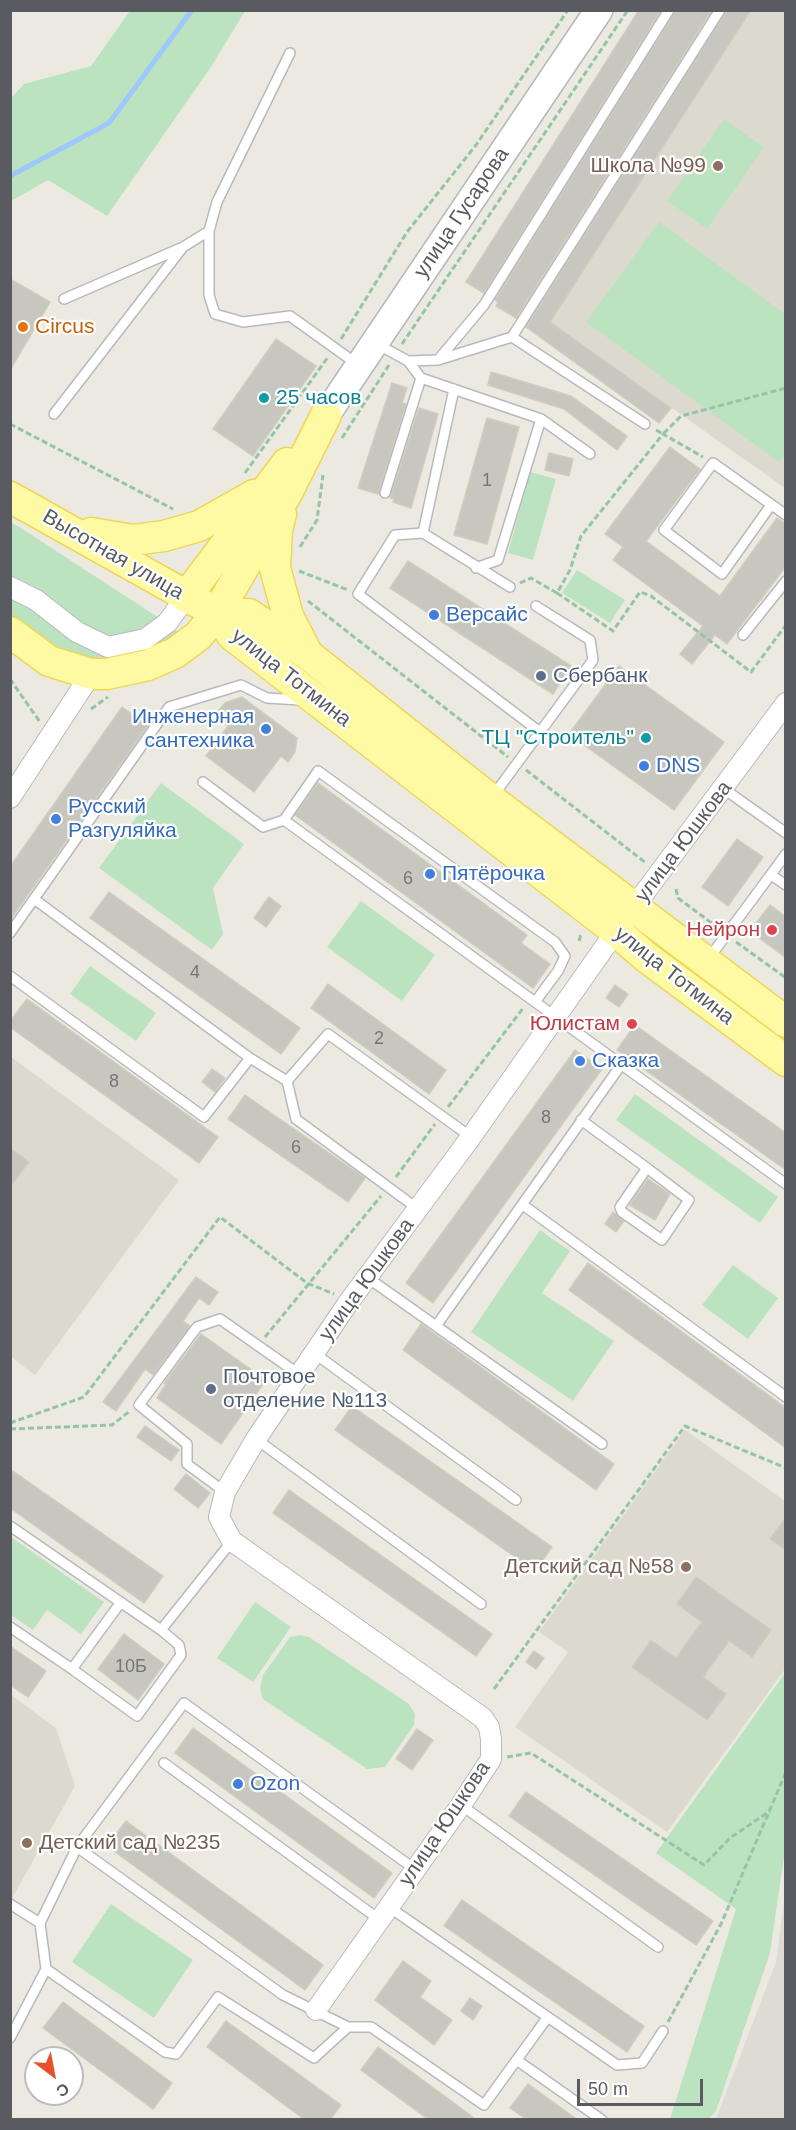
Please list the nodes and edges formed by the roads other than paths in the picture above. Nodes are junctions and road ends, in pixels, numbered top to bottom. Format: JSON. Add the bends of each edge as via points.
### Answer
{"nodes":[{"id":1,"x":599,"y":10,"type":"edge"},
{"id":2,"x":669,"y":10,"type":"edge"},
{"id":3,"x":720,"y":10,"type":"edge"},
{"id":4,"x":290,"y":53,"type":"dead end"},
{"id":5,"x":209,"y":231,"type":"junction"},
{"id":6,"x":183,"y":247,"type":"junction"},
{"id":7,"x":64,"y":299,"type":"dead end"},
{"id":8,"x":512,"y":337,"type":"junction"},
{"id":9,"x":385,"y":349,"type":"junction"},
{"id":10,"x":438,"y":360,"type":"junction"},
{"id":11,"x":408,"y":361,"type":"junction"},
{"id":12,"x":359,"y":365,"type":"junction"},
{"id":13,"x":421,"y":378,"type":"junction"},
{"id":14,"x":454,"y":389,"type":"junction"},
{"id":15,"x":54,"y":414,"type":"dead end"},
{"id":16,"x":326,"y":415,"type":"joint"},
{"id":17,"x":541,"y":419,"type":"junction"},
{"id":18,"x":645,"y":424,"type":"dead end"},
{"id":19,"x":590,"y":454,"type":"dead end"},
{"id":20,"x":278,"y":489,"type":"junction"},
{"id":21,"x":385,"y":493,"type":"dead end"},
{"id":22,"x":10,"y":497,"type":"edge"},
{"id":23,"x":771,"y":505,"type":"junction"},
{"id":24,"x":786,"y":515,"type":"edge"},
{"id":25,"x":70,"y":529,"type":"junction"},
{"id":26,"x":423,"y":533,"type":"junction"},
{"id":27,"x":476,"y":568,"type":"junction"},
{"id":28,"x":786,"y":581,"type":"edge"},
{"id":29,"x":10,"y":587,"type":"edge"},
{"id":30,"x":510,"y":587,"type":"road end"},
{"id":31,"x":186,"y":597,"type":"junction"},
{"id":32,"x":536,"y":606,"type":"dead end"},
{"id":33,"x":217,"y":613,"type":"junction"},
{"id":34,"x":10,"y":632,"type":"edge"},
{"id":35,"x":744,"y":635,"type":"dead end"},
{"id":36,"x":307,"y":654,"type":"junction"},
{"id":37,"x":91,"y":674,"type":"junction"},
{"id":38,"x":320,"y":701,"type":"junction"},
{"id":39,"x":786,"y":703,"type":"edge"},
{"id":40,"x":540,"y":732,"type":"junction"},
{"id":41,"x":203,"y":782,"type":"dead end"},
{"id":42,"x":724,"y":789,"type":"junction"},
{"id":43,"x":10,"y":798,"type":"edge"},
{"id":44,"x":490,"y":799,"type":"junction"},
{"id":45,"x":284,"y":819,"type":"junction"},
{"id":46,"x":786,"y":833,"type":"edge"},
{"id":47,"x":786,"y":854,"type":"edge"},
{"id":48,"x":771,"y":874,"type":"junction"},
{"id":49,"x":786,"y":885,"type":"edge"},
{"id":50,"x":34,"y":899,"type":"junction"},
{"id":51,"x":625,"y":919,"type":"junction"},
{"id":52,"x":10,"y":933,"type":"edge"},
{"id":53,"x":706,"y":963,"type":"junction"},
{"id":54,"x":10,"y":976,"type":"edge"},
{"id":55,"x":533,"y":1000,"type":"junction"},
{"id":56,"x":556,"y":1017,"type":"junction"},
{"id":57,"x":786,"y":1022,"type":"edge"},
{"id":58,"x":250,"y":1058,"type":"junction"},
{"id":59,"x":786,"y":1060,"type":"edge"},
{"id":60,"x":621,"y":1065,"type":"junction"},
{"id":61,"x":287,"y":1081,"type":"junction"},
{"id":62,"x":581,"y":1120,"type":"junction"},
{"id":63,"x":471,"y":1137,"type":"junction"},
{"id":64,"x":646,"y":1168,"type":"junction"},
{"id":65,"x":786,"y":1184,"type":"edge"},
{"id":66,"x":523,"y":1205,"type":"junction"},
{"id":67,"x":419,"y":1209,"type":"junction"},
{"id":68,"x":368,"y":1278,"type":"junction"},
{"id":69,"x":436,"y":1326,"type":"junction"},
{"id":70,"x":314,"y":1353,"type":"junction"},
{"id":71,"x":300,"y":1375,"type":"junction"},
{"id":72,"x":786,"y":1396,"type":"edge"},
{"id":73,"x":256,"y":1439,"type":"junction"},
{"id":74,"x":602,"y":1444,"type":"dead end"},
{"id":75,"x":225,"y":1492,"type":"junction"},
{"id":76,"x":516,"y":1500,"type":"dead end"},
{"id":77,"x":10,"y":1526,"type":"edge"},
{"id":78,"x":232,"y":1541,"type":"junction"},
{"id":79,"x":121,"y":1602,"type":"junction"},
{"id":80,"x":481,"y":1604,"type":"dead end"},
{"id":81,"x":10,"y":1627,"type":"edge"},
{"id":82,"x":161,"y":1630,"type":"junction"},
{"id":83,"x":72,"y":1669,"type":"junction"},
{"id":84,"x":164,"y":1763,"type":"dead end"},
{"id":85,"x":461,"y":1805,"type":"junction"},
{"id":86,"x":77,"y":1846,"type":"junction"},
{"id":87,"x":416,"y":1870,"type":"junction"},
{"id":88,"x":10,"y":1904,"type":"edge"},
{"id":89,"x":385,"y":1913,"type":"junction"},
{"id":90,"x":40,"y":1923,"type":"junction"},
{"id":91,"x":658,"y":1947,"type":"dead end"},
{"id":92,"x":46,"y":1969,"type":"junction"},
{"id":93,"x":316,"y":2010,"type":"junction"},
{"id":94,"x":547,"y":2018,"type":"junction"},
{"id":95,"x":348,"y":2027,"type":"junction"},
{"id":96,"x":663,"y":2031,"type":"road end"},
{"id":97,"x":10,"y":2038,"type":"edge"},
{"id":98,"x":518,"y":2061,"type":"junction"},
{"id":99,"x":602,"y":2120,"type":"edge"}],
"edges":[{"from":1,"to":9,"type":"main road","name":"улица Гусарова"},
{"from":2,"to":10,"type":"lane","via":[[484,305]]},
{"from":3,"to":8,"type":"lane"},
{"from":4,"to":5,"type":"lane","via":[[217,202]]},
{"from":5,"to":6,"type":"lane"},
{"from":5,"to":12,"type":"lane","via":[[209,296],[215,314],[243,322],[290,316]]},
{"from":6,"to":7,"type":"lane"},
{"from":6,"to":15,"type":"lane"},
{"from":8,"to":10,"type":"lane"},
{"from":8,"to":18,"type":"lane"},
{"from":9,"to":11,"type":"lane"},
{"from":9,"to":12,"type":"main road","name":"улица Гусарова"},
{"from":10,"to":11,"type":"lane"},
{"from":11,"to":13,"type":"lane"},
{"from":12,"to":16,"type":"main road","name":"улица Гусарова"},
{"from":13,"to":14,"type":"lane"},
{"from":13,"to":21,"type":"lane"},
{"from":14,"to":17,"type":"lane"},
{"from":14,"to":26,"type":"lane"},
{"from":16,"to":20,"type":"main road"},
{"from":17,"to":19,"type":"lane"},
{"from":17,"to":27,"type":"lane","via":[[498,560]]},
{"from":20,"to":25,"type":"main road","via":[[200,526],[164,536],[133,540]]},
{"from":20,"to":31,"type":"main road"},
{"from":20,"to":33,"type":"main road"},
{"from":20,"to":36,"type":"main road","via":[[275,568],[288,615]]},
{"from":22,"to":25,"type":"main road","name":"Высотная улица"},
{"from":23,"to":23,"type":"lane","via":[[713,463],[664,530],[722,574]]},
{"from":23,"to":24,"type":"lane"},
{"from":25,"to":31,"type":"main road","name":"Высотная улица"},
{"from":26,"to":27,"type":"lane"},
{"from":26,"to":40,"type":"lane","via":[[396,535],[358,594]]},
{"from":27,"to":30,"type":"lane"},
{"from":28,"to":35,"type":"lane"},
{"from":29,"to":31,"type":"street","via":[[36,600],[76,632],[108,647],[145,639],[167,623]]},
{"from":31,"to":33,"type":"main road","name":"Высотная улица"},
{"from":32,"to":40,"type":"lane","via":[[590,640],[593,660]]},
{"from":33,"to":36,"type":"main road","name":"улица Тотмина","via":[[249,614]]},
{"from":33,"to":37,"type":"main road","via":[[198,636],[175,653],[148,665]]},
{"from":33,"to":38,"type":"main road","name":"улица Тотмина","via":[[232,635]]},
{"from":34,"to":37,"type":"main road","via":[[49,662]]},
{"from":36,"to":44,"type":"main road","name":"улица Тотмина"},
{"from":37,"to":43,"type":"street"},
{"from":38,"to":50,"type":"lane","via":[[267,698],[241,685],[169,707]]},
{"from":38,"to":51,"type":"main road","name":"улица Тотмина"},
{"from":39,"to":42,"type":"street","name":"улица Юшкова"},
{"from":40,"to":44,"type":"lane"},
{"from":41,"to":45,"type":"lane","via":[[263,827]]},
{"from":42,"to":46,"type":"lane"},
{"from":42,"to":51,"type":"street","name":"улица Юшкова"},
{"from":44,"to":51,"type":"main road","name":"улица Тотмина"},
{"from":45,"to":55,"type":"lane"},
{"from":45,"to":55,"type":"lane","via":[[318,771],[555,942],[565,956],[558,971]]},
{"from":47,"to":48,"type":"lane"},
{"from":48,"to":49,"type":"lane"},
{"from":48,"to":53,"type":"lane"},
{"from":50,"to":52,"type":"lane"},
{"from":50,"to":58,"type":"lane"},
{"from":51,"to":53,"type":"main road","name":"улица Тотмина"},
{"from":51,"to":56,"type":"street","name":"улица Юшкова"},
{"from":51,"to":59,"type":"main road","name":"улица Тотмина","via":[[646,957]]},
{"from":53,"to":57,"type":"main road","name":"улица Тотмина"},
{"from":54,"to":58,"type":"lane","via":[[204,1117]]},
{"from":55,"to":56,"type":"lane"},
{"from":56,"to":60,"type":"lane"},
{"from":56,"to":63,"type":"street","name":"улица Юшкова"},
{"from":58,"to":61,"type":"lane"},
{"from":60,"to":62,"type":"lane"},
{"from":60,"to":65,"type":"lane"},
{"from":61,"to":63,"type":"lane","via":[[328,1034]]},
{"from":61,"to":67,"type":"lane","via":[[296,1119]]},
{"from":62,"to":64,"type":"lane"},
{"from":62,"to":66,"type":"lane"},
{"from":63,"to":67,"type":"street","name":"улица Юшкова"},
{"from":64,"to":64,"type":"lane","via":[[620,1207],[662,1240],[689,1200]]},
{"from":66,"to":69,"type":"lane"},
{"from":66,"to":72,"type":"lane"},
{"from":67,"to":68,"type":"street","name":"улица Юшкова"},
{"from":68,"to":69,"type":"lane"},
{"from":68,"to":70,"type":"street","name":"улица Юшкова"},
{"from":69,"to":74,"type":"lane"},
{"from":70,"to":71,"type":"street","name":"улица Юшкова"},
{"from":70,"to":76,"type":"lane"},
{"from":71,"to":73,"type":"street","name":"улица Юшкова"},
{"from":71,"to":75,"type":"lane","via":[[220,1319],[197,1327],[139,1405],[187,1444],[187,1464]]},
{"from":73,"to":75,"type":"street","name":"улица Юшкова"},
{"from":73,"to":80,"type":"lane"},
{"from":75,"to":78,"type":"street","name":"улица Юшкова","via":[[219,1517]]},
{"from":77,"to":79,"type":"lane"},
{"from":78,"to":82,"type":"lane"},
{"from":78,"to":85,"type":"street","name":"улица Юшкова","via":[[483,1718],[490,1733],[491,1759]]},
{"from":79,"to":82,"type":"lane"},
{"from":79,"to":83,"type":"lane"},
{"from":81,"to":83,"type":"lane"},
{"from":82,"to":83,"type":"lane","via":[[180,1645],[181,1655],[137,1716]]},
{"from":84,"to":89,"type":"lane"},
{"from":85,"to":87,"type":"street","name":"улица Юшкова"},
{"from":85,"to":91,"type":"lane"},
{"from":86,"to":87,"type":"lane","via":[[184,1703]]},
{"from":86,"to":90,"type":"lane"},
{"from":86,"to":93,"type":"lane","via":[[283,1995]]},
{"from":87,"to":89,"type":"street","name":"улица Юшкова"},
{"from":88,"to":90,"type":"lane"},
{"from":89,"to":93,"type":"street","name":"улица Юшкова"},
{"from":89,"to":94,"type":"lane"},
{"from":90,"to":92,"type":"lane"},
{"from":92,"to":95,"type":"lane","via":[[165,2052],[176,2054],[218,1997],[314,2058]]},
{"from":92,"to":97,"type":"lane"},
{"from":93,"to":95,"type":"lane"},
{"from":94,"to":96,"type":"lane","via":[[617,2065],[642,2063]]},
{"from":94,"to":98,"type":"lane"},
{"from":95,"to":98,"type":"lane","via":[[371,2027],[484,2105]]},
{"from":98,"to":99,"type":"lane"}]}
